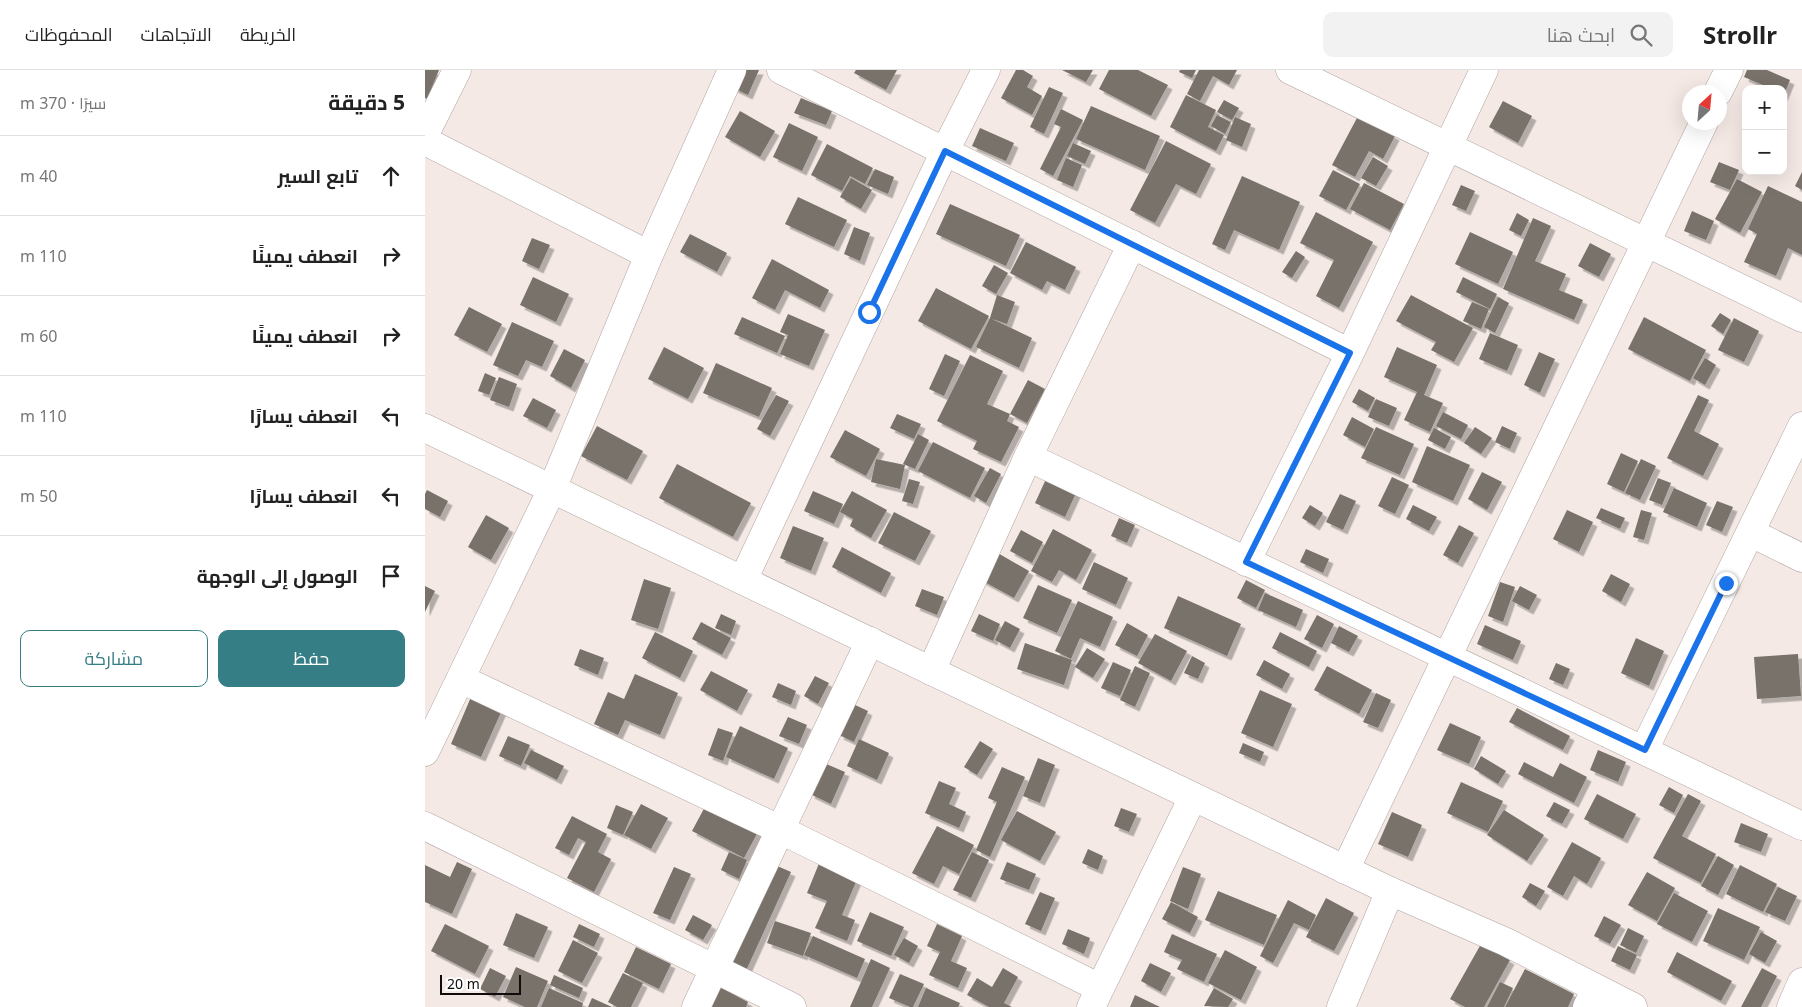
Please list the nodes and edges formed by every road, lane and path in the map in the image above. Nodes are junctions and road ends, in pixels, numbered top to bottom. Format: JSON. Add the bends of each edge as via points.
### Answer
{"nodes":[{"id":1,"x":457,"y":70,"type":"edge"},
{"id":2,"x":732,"y":70,"type":"edge"},
{"id":3,"x":781,"y":70,"type":"edge"},
{"id":4,"x":986,"y":70,"type":"edge"},
{"id":5,"x":1290,"y":70,"type":"edge"},
{"id":6,"x":1484,"y":70,"type":"edge"},
{"id":7,"x":1729,"y":70,"type":"edge"},
{"id":8,"x":1722,"y":85,"type":"edge"},
{"id":9,"x":1700,"y":130,"type":"edge"},
{"id":10,"x":425,"y":134,"type":"edge"},
{"id":11,"x":425,"y":141,"type":"edge"},
{"id":12,"x":1447,"y":146,"type":"junction"},
{"id":13,"x":945,"y":151,"type":"junction"},
{"id":14,"x":1646,"y":243,"type":"junction"},
{"id":15,"x":1132,"y":244,"type":"junction"},
{"id":16,"x":649,"y":255,"type":"junction"},
{"id":17,"x":1802,"y":318,"type":"edge"},
{"id":18,"x":1350,"y":353,"type":"junction"},
{"id":19,"x":1802,"y":426,"type":"edge"},
{"id":20,"x":425,"y":428,"type":"edge"},
{"id":21,"x":1028,"y":457,"type":"junction"},
{"id":22,"x":552,"y":489,"type":"junction"},
{"id":23,"x":1751,"y":533,"type":"junction"},
{"id":24,"x":1802,"y":558,"type":"edge"},
{"id":25,"x":1246,"y":562,"type":"junction"},
{"id":26,"x":743,"y":580,"type":"junction"},
{"id":27,"x":870,"y":642,"type":"junction"},
{"id":28,"x":1446,"y":657,"type":"junction"},
{"id":29,"x":931,"y":671,"type":"junction"},
{"id":30,"x":461,"y":679,"type":"junction"},
{"id":31,"x":1645,"y":750,"type":"junction"},
{"id":32,"x":425,"y":752,"type":"edge"},
{"id":33,"x":1193,"y":797,"type":"junction"},
{"id":34,"x":425,"y":826,"type":"edge"},
{"id":35,"x":1802,"y":826,"type":"edge"},
{"id":36,"x":781,"y":830,"type":"junction"},
{"id":37,"x":1345,"y":870,"type":"junction"},
{"id":38,"x":1390,"y":891,"type":"junction"},
{"id":39,"x":715,"y":969,"type":"junction"},
{"id":40,"x":1802,"y":982,"type":"edge"},
{"id":41,"x":1095,"y":998,"type":"edge"},
{"id":42,"x":1592,"y":998,"type":"edge"},
{"id":43,"x":696,"y":1007,"type":"edge"},
{"id":44,"x":792,"y":1007,"type":"edge"},
{"id":45,"x":1341,"y":1007,"type":"edge"},
{"id":46,"x":1633,"y":1007,"type":"edge"},
{"id":47,"x":1791,"y":1007,"type":"edge"}],
"edges":[{"from":1,"to":10,"type":"street"},
{"from":2,"to":16,"type":"street"},
{"from":3,"to":13,"type":"street"},
{"from":4,"to":13,"type":"street"},
{"from":5,"to":12,"type":"street"},
{"from":6,"to":12,"type":"street"},
{"from":7,"to":8,"type":"street"},
{"from":9,"to":14,"type":"street"},
{"from":11,"to":16,"type":"street"},
{"from":12,"to":14,"type":"street"},
{"from":12,"to":18,"type":"street"},
{"from":13,"to":15,"type":"street"},
{"from":13,"to":26,"type":"street"},
{"from":14,"to":17,"type":"street"},
{"from":14,"to":28,"type":"street"},
{"from":15,"to":18,"type":"street"},
{"from":15,"to":21,"type":"street"},
{"from":16,"to":22,"type":"street"},
{"from":18,"to":25,"type":"street"},
{"from":19,"to":23,"type":"street"},
{"from":20,"to":22,"type":"street"},
{"from":21,"to":25,"type":"street"},
{"from":21,"to":29,"type":"street"},
{"from":22,"to":26,"type":"street"},
{"from":22,"to":30,"type":"street"},
{"from":23,"to":24,"type":"street"},
{"from":23,"to":31,"type":"street"},
{"from":25,"to":28,"type":"street"},
{"from":26,"to":27,"type":"street"},
{"from":27,"to":29,"type":"street"},
{"from":27,"to":36,"type":"street"},
{"from":28,"to":31,"type":"street"},
{"from":28,"to":37,"type":"street"},
{"from":29,"to":33,"type":"street"},
{"from":30,"to":32,"type":"street"},
{"from":30,"to":36,"type":"street"},
{"from":31,"to":35,"type":"street"},
{"from":33,"to":37,"type":"street"},
{"from":33,"to":41,"type":"street"},
{"from":34,"to":39,"type":"street"},
{"from":36,"to":39,"type":"street"},
{"from":36,"to":41,"type":"street"},
{"from":37,"to":38,"type":"street"},
{"from":38,"to":42,"type":"street","via":[[1506,942]]},
{"from":38,"to":45,"type":"street"},
{"from":39,"to":43,"type":"street"},
{"from":39,"to":44,"type":"street"},
{"from":40,"to":47,"type":"street"},
{"from":42,"to":46,"type":"street"}]}
